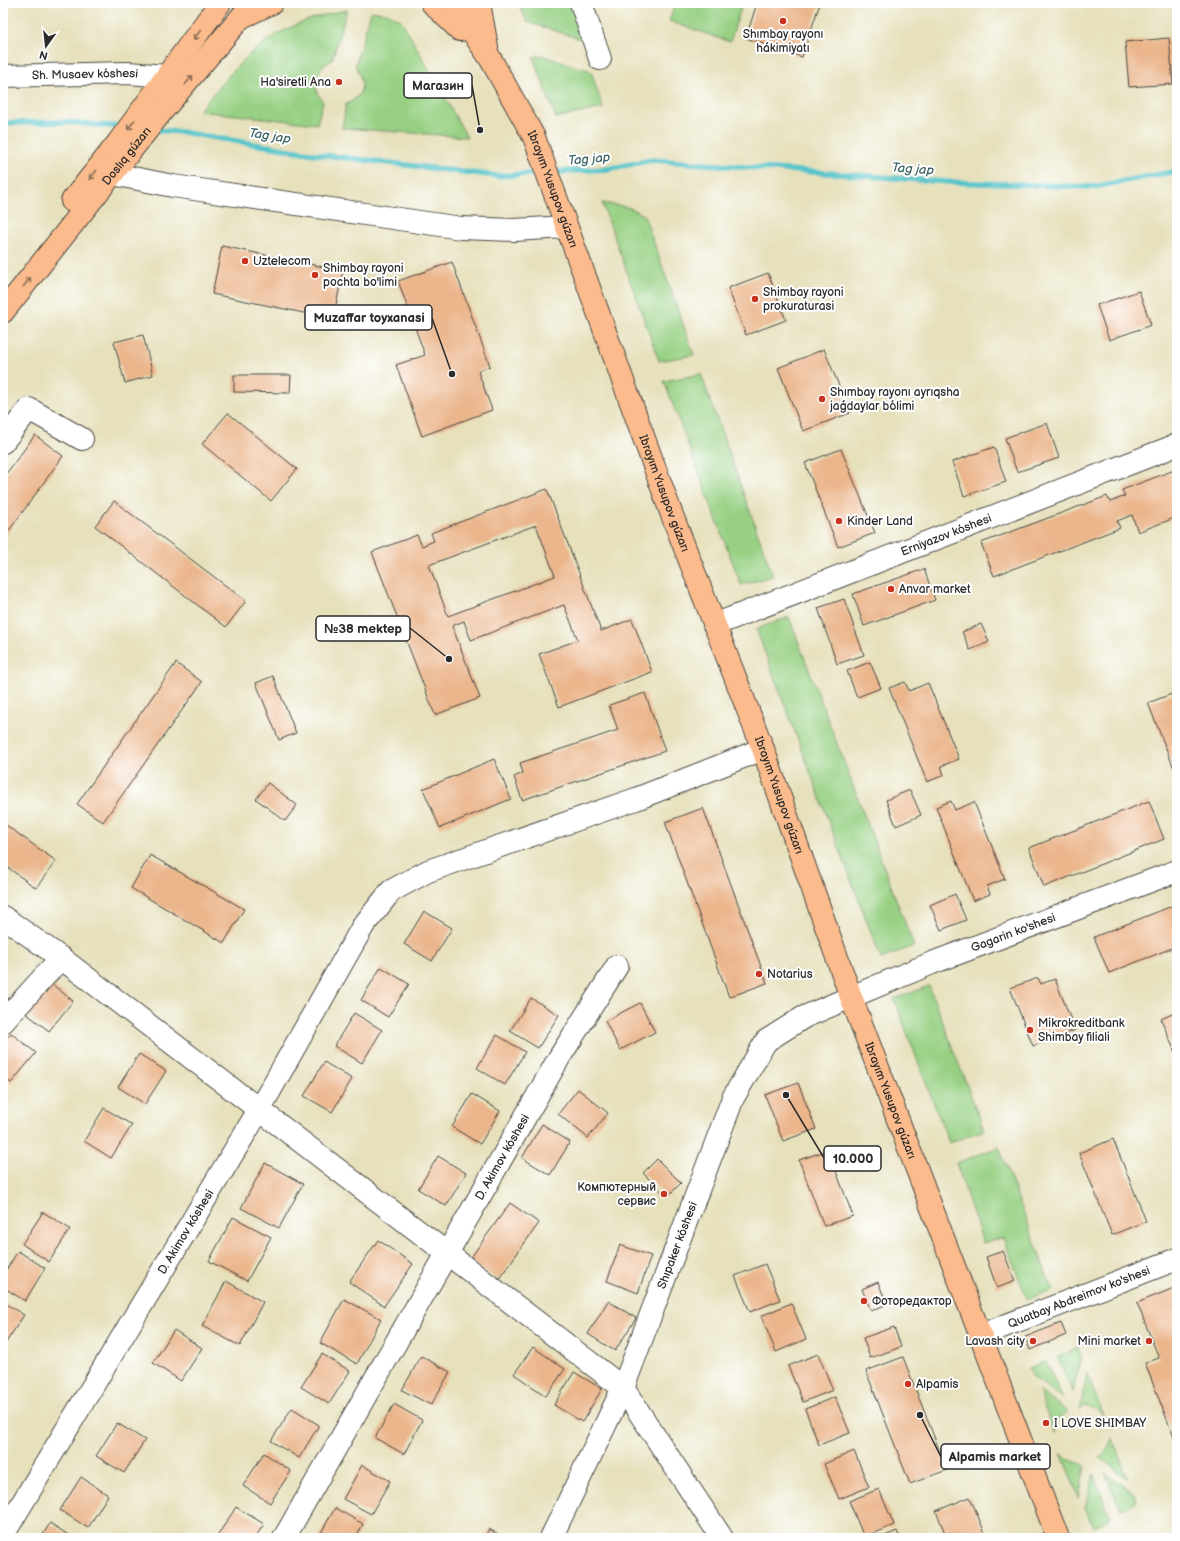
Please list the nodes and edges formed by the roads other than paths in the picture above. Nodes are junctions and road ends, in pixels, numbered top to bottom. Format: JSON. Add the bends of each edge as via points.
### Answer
{"nodes":[{"id":1,"x":220,"y":3,"type":"edge"},
{"id":2,"x":272,"y":3,"type":"edge"},
{"id":3,"x":432,"y":3,"type":"edge"},
{"id":4,"x":453,"y":3,"type":"edge"},
{"id":5,"x":479,"y":3,"type":"edge"},
{"id":6,"x":581,"y":3,"type":"edge"},
{"id":7,"x":248,"y":10,"type":"edge"},
{"id":8,"x":490,"y":58,"type":"junction"},
{"id":9,"x":600,"y":59,"type":"dead end"},
{"id":10,"x":3,"y":76,"type":"edge"},
{"id":11,"x":168,"y":76,"type":"junction"},
{"id":12,"x":154,"y":108,"type":"junction"},
{"id":13,"x":124,"y":148,"type":"junction"},
{"id":14,"x":113,"y":174,"type":"junction"},
{"id":15,"x":566,"y":227,"type":"junction"},
{"id":16,"x":3,"y":288,"type":"edge"},
{"id":17,"x":3,"y":312,"type":"edge"},
{"id":18,"x":82,"y":438,"type":"dead end"},
{"id":19,"x":3,"y":442,"type":"edge"},
{"id":20,"x":1177,"y":445,"type":"edge"},
{"id":21,"x":714,"y":625,"type":"junction"},
{"id":22,"x":763,"y":748,"type":"junction"},
{"id":23,"x":1177,"y":871,"type":"edge"},
{"id":24,"x":3,"y":917,"type":"edge"},
{"id":25,"x":61,"y":958,"type":"junction"},
{"id":26,"x":617,"y":966,"type":"dead end"},
{"id":27,"x":851,"y":997,"type":"junction"},
{"id":28,"x":3,"y":1022,"type":"edge"},
{"id":29,"x":259,"y":1110,"type":"junction"},
{"id":30,"x":447,"y":1252,"type":"junction"},
{"id":31,"x":1177,"y":1259,"type":"edge"},
{"id":32,"x":981,"y":1335,"type":"junction"},
{"id":33,"x":623,"y":1388,"type":"junction"},
{"id":34,"x":3,"y":1535,"type":"edge"},
{"id":35,"x":284,"y":1538,"type":"edge"},
{"id":36,"x":551,"y":1538,"type":"edge"},
{"id":37,"x":722,"y":1538,"type":"edge"},
{"id":38,"x":1058,"y":1538,"type":"edge"}],
"edges":[{"from":1,"to":11,"type":"main road","name":"Doslıq gúzarı","one_way":true},
{"from":2,"to":7,"type":"main road"},
{"from":3,"to":8,"type":"main road"},
{"from":4,"to":8,"type":"main road"},
{"from":5,"to":8,"type":"main road"},
{"from":6,"to":9,"type":"street"},
{"from":12,"to":7,"type":"main road","name":"Doslıq gúzarı","one_way":true},
{"from":8,"to":15,"type":"main road","name":"Ibrayım Yusupov gúzarı","via":[[534,137]]},
{"from":10,"to":11,"type":"street","name":"Sh. Musaev kóshesi"},
{"from":11,"to":12,"type":"main road","name":"Doslıq gúzarı"},
{"from":12,"to":13,"type":"main road","name":"Doslıq gúzarı"},
{"from":13,"to":14,"type":"main road","name":"Doslıq gúzarı"},
{"from":13,"to":16,"type":"main road","name":"Doslıq gúzarı","one_way":true},
{"from":14,"to":15,"type":"street","via":[[173,186],[461,228],[514,230]]},
{"from":17,"to":14,"type":"main road","name":"Doslıq gúzarı","one_way":true},
{"from":15,"to":21,"type":"main road","name":"Ibrayım Yusupov gúzarı"},
{"from":18,"to":19,"type":"street","via":[[29,409]]},
{"from":20,"to":21,"type":"street","name":"Erniyazov kóshesi"},
{"from":21,"to":22,"type":"main road","name":"Ibrayım Yusupov gúzarı"},
{"from":22,"to":27,"type":"main road","name":"Ibrayım Yusupov gúzarı"},
{"from":22,"to":29,"type":"street","name":"D. Akimov kóshesi","via":[[636,799],[428,871],[391,891],[363,926]]},
{"from":23,"to":27,"type":"street","name":"Gagarin ko'shesi","via":[[932,963]]},
{"from":24,"to":25,"type":"street"},
{"from":25,"to":28,"type":"street"},
{"from":25,"to":29,"type":"street"},
{"from":26,"to":30,"type":"street","name":"D. Akimov kóshesi","via":[[559,1058]]},
{"from":27,"to":32,"type":"main road","name":"Ibrayım Yusupov gúzarı"},
{"from":27,"to":33,"type":"street","name":"Shıpaker kóshesi","via":[[804,1017],[766,1041],[733,1098]]},
{"from":29,"to":30,"type":"street"},
{"from":29,"to":34,"type":"street","name":"D. Akimov kóshesi"},
{"from":30,"to":33,"type":"street"},
{"from":30,"to":35,"type":"street","name":"D. Akimov kóshesi"},
{"from":31,"to":32,"type":"street","name":"Quatbay Abdreimov ko'shesi"},
{"from":32,"to":38,"type":"main road","name":"Ibrayım Yusupov gúzarı"},
{"from":33,"to":36,"type":"street","name":"Shıpaker kóshesi"},
{"from":33,"to":37,"type":"street"}]}
